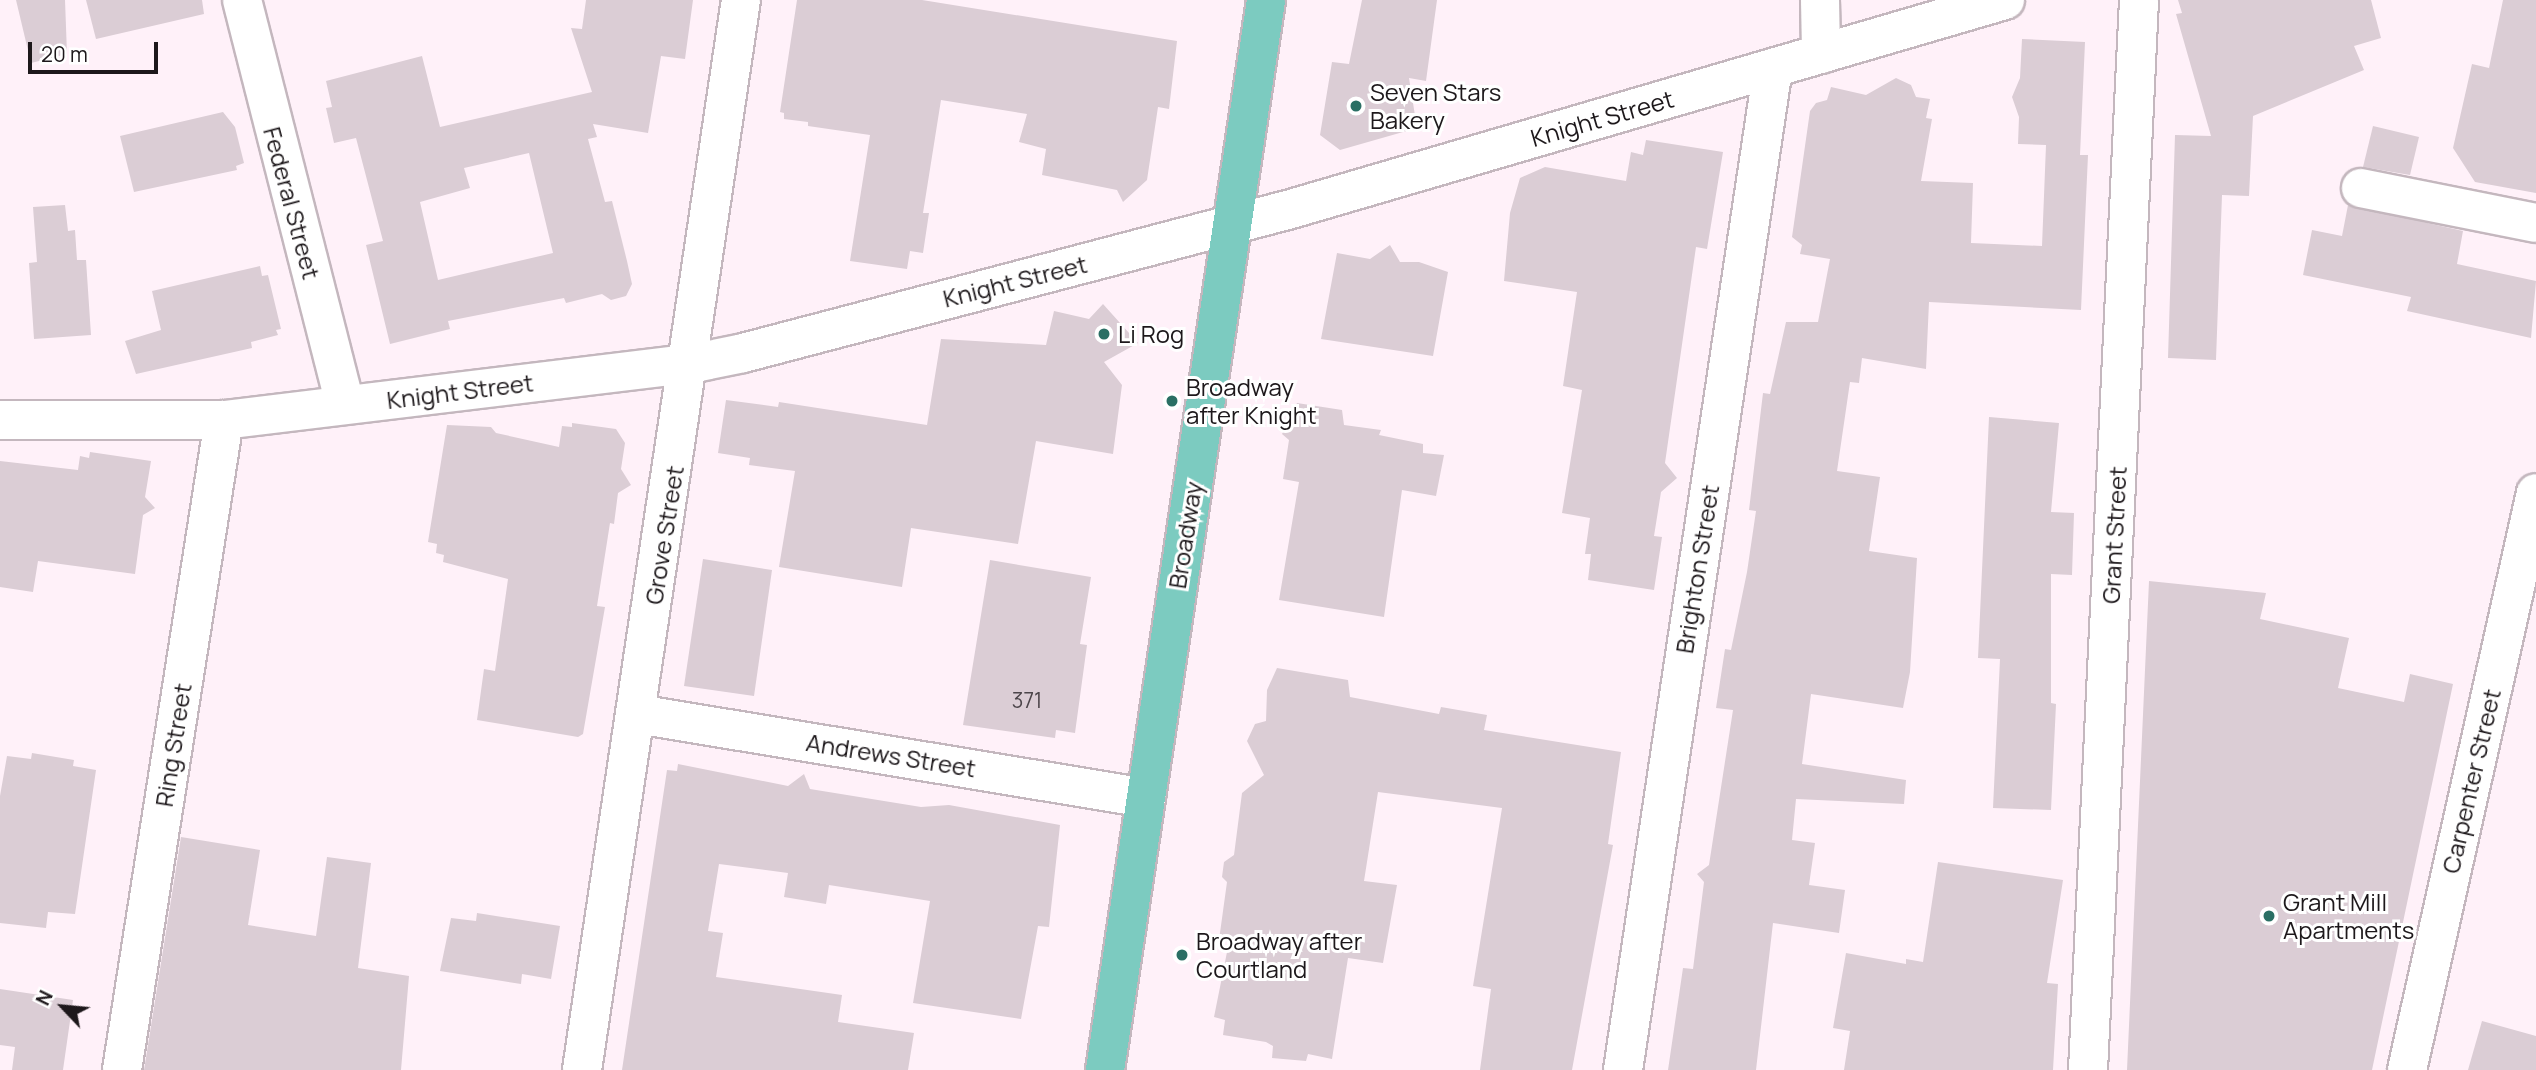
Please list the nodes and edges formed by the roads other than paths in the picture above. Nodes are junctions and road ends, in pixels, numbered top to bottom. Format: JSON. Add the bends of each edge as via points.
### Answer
{"nodes":[{"id":1,"x":242,"y":0,"type":"edge"},
{"id":2,"x":741,"y":0,"type":"edge"},
{"id":3,"x":1266,"y":0,"type":"edge"},
{"id":4,"x":1820,"y":0,"type":"edge"},
{"id":5,"x":2005,"y":0,"type":"edge"},
{"id":6,"x":2139,"y":0,"type":"edge"},
{"id":7,"x":1821,"y":54,"type":"junction"},
{"id":8,"x":1773,"y":68,"type":"junction"},
{"id":9,"x":2361,"y":188,"type":"dead end"},
{"id":10,"x":2536,"y":223,"type":"edge"},
{"id":11,"x":1232,"y":225,"type":"junction"},
{"id":12,"x":690,"y":364,"type":"junction"},
{"id":13,"x":345,"y":404,"type":"junction"},
{"id":14,"x":0,"y":420,"type":"edge"},
{"id":15,"x":224,"y":420,"type":"junction"},
{"id":16,"x":2536,"y":493,"type":"edge"},
{"id":17,"x":636,"y":714,"type":"junction"},
{"id":18,"x":1146,"y":798,"type":"junction"},
{"id":19,"x":122,"y":1070,"type":"edge"},
{"id":20,"x":582,"y":1070,"type":"edge"},
{"id":21,"x":1105,"y":1070,"type":"edge"},
{"id":22,"x":1623,"y":1070,"type":"edge"},
{"id":23,"x":2088,"y":1070,"type":"edge"},
{"id":24,"x":2407,"y":1070,"type":"edge"}],
"edges":[{"from":1,"to":13,"type":"street","name":"Federal Street"},
{"from":2,"to":12,"type":"street","name":"Grove Street"},
{"from":3,"to":11,"type":"main road","name":"Broadway"},
{"from":4,"to":7,"type":"street"},
{"from":5,"to":7,"type":"street","name":"Knight Street"},
{"from":6,"to":23,"type":"street","name":"Grant Street"},
{"from":7,"to":8,"type":"street","name":"Knight Street"},
{"from":8,"to":11,"type":"street","name":"Knight Street"},
{"from":8,"to":22,"type":"street","name":"Brighton Street"},
{"from":9,"to":10,"type":"street"},
{"from":11,"to":12,"type":"street","name":"Knight Street"},
{"from":11,"to":18,"type":"main road","name":"Broadway"},
{"from":12,"to":13,"type":"street","name":"Knight Street"},
{"from":12,"to":17,"type":"street","name":"Grove Street"},
{"from":13,"to":15,"type":"street","name":"Knight Street"},
{"from":14,"to":15,"type":"street","name":"Knight Street"},
{"from":15,"to":19,"type":"street","name":"Ring Street"},
{"from":16,"to":24,"type":"street","name":"Carpenter Street"},
{"from":17,"to":18,"type":"street","name":"Andrews Street"},
{"from":17,"to":20,"type":"street","name":"Grove Street"},
{"from":18,"to":21,"type":"main road","name":"Broadway"}]}
